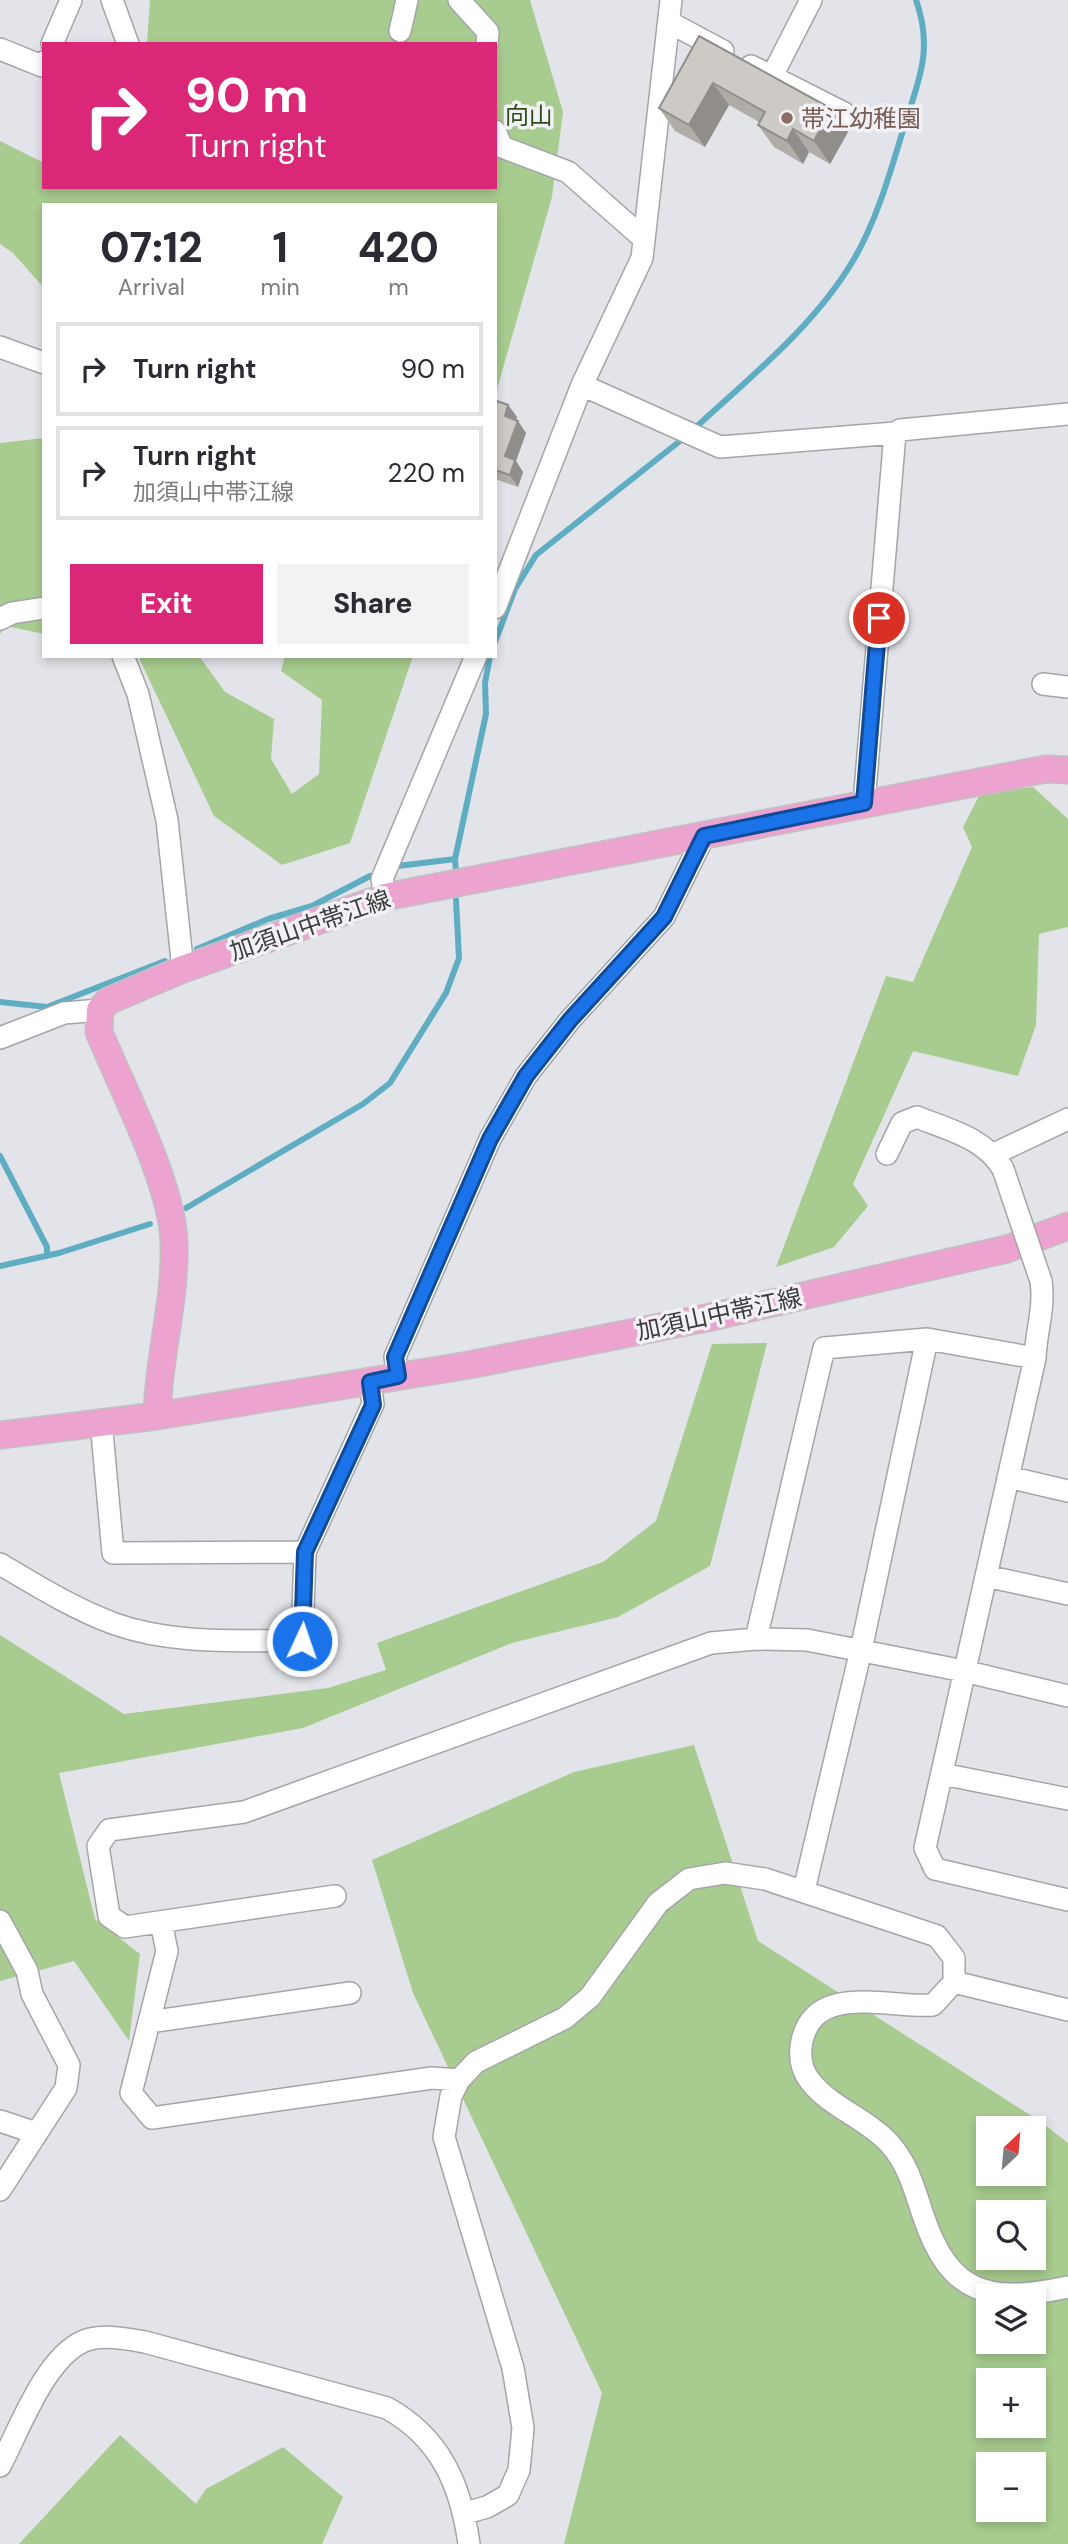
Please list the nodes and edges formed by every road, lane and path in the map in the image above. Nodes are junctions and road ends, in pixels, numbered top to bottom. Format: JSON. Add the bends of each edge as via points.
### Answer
{"nodes":[{"id":1,"x":71,"y":0,"type":"edge"},
{"id":2,"x":112,"y":0,"type":"edge"},
{"id":3,"x":407,"y":0,"type":"edge"},
{"id":4,"x":459,"y":0,"type":"edge"},
{"id":5,"x":671,"y":0,"type":"edge"},
{"id":6,"x":811,"y":0,"type":"edge"},
{"id":7,"x":669,"y":22,"type":"junction"},
{"id":8,"x":400,"y":31,"type":"dead end"},
{"id":9,"x":53,"y":42,"type":"edge"},
{"id":10,"x":127,"y":42,"type":"edge"},
{"id":11,"x":488,"y":42,"type":"edge"},
{"id":12,"x":0,"y":49,"type":"edge"},
{"id":13,"x":42,"y":66,"type":"edge"},
{"id":14,"x":772,"y":76,"type":"junction"},
{"id":15,"x":844,"y":113,"type":"dead end"},
{"id":16,"x":497,"y":136,"type":"edge"},
{"id":17,"x":643,"y":238,"type":"junction"},
{"id":18,"x":0,"y":347,"type":"edge"},
{"id":19,"x":42,"y":362,"type":"edge"},
{"id":20,"x":582,"y":384,"type":"junction"},
{"id":21,"x":1068,"y":414,"type":"edge"},
{"id":22,"x":895,"y":433,"type":"junction"},
{"id":23,"x":497,"y":603,"type":"edge"},
{"id":24,"x":42,"y":608,"type":"edge"},
{"id":25,"x":0,"y":619,"type":"edge"},
{"id":26,"x":124,"y":658,"type":"edge"},
{"id":27,"x":475,"y":658,"type":"edge"},
{"id":28,"x":1043,"y":684,"type":"dead end"},
{"id":29,"x":1068,"y":687,"type":"edge"},
{"id":30,"x":1068,"y":770,"type":"edge"},
{"id":31,"x":864,"y":803,"type":"junction"},
{"id":32,"x":704,"y":836,"type":"junction"},
{"id":33,"x":385,"y":897,"type":"junction"},
{"id":34,"x":183,"y":969,"type":"junction"},
{"id":35,"x":100,"y":1010,"type":"junction"},
{"id":36,"x":0,"y":1038,"type":"edge"},
{"id":37,"x":1068,"y":1119,"type":"edge"},
{"id":38,"x":887,"y":1154,"type":"dead end"},
{"id":39,"x":999,"y":1162,"type":"junction"},
{"id":40,"x":1068,"y":1226,"type":"edge"},
{"id":41,"x":927,"y":1339,"type":"junction"},
{"id":42,"x":1035,"y":1358,"type":"junction"},
{"id":43,"x":398,"y":1376,"type":"junction"},
{"id":44,"x":370,"y":1382,"type":"junction"},
{"id":45,"x":157,"y":1416,"type":"junction"},
{"id":46,"x":101,"y":1421,"type":"junction"},
{"id":47,"x":0,"y":1435,"type":"edge"},
{"id":48,"x":1008,"y":1477,"type":"junction"},
{"id":49,"x":1068,"y":1491,"type":"edge"},
{"id":50,"x":305,"y":1552,"type":"junction"},
{"id":51,"x":0,"y":1564,"type":"edge"},
{"id":52,"x":986,"y":1576,"type":"junction"},
{"id":53,"x":1068,"y":1594,"type":"edge"},
{"id":54,"x":756,"y":1639,"type":"junction"},
{"id":55,"x":861,"y":1650,"type":"junction"},
{"id":56,"x":964,"y":1671,"type":"junction"},
{"id":57,"x":1068,"y":1696,"type":"edge"},
{"id":58,"x":942,"y":1774,"type":"junction"},
{"id":59,"x":1068,"y":1799,"type":"edge"},
{"id":60,"x":804,"y":1890,"type":"junction"},
{"id":61,"x":335,"y":1896,"type":"dead end"},
{"id":62,"x":1068,"y":1900,"type":"edge"},
{"id":63,"x":0,"y":1921,"type":"edge"},
{"id":64,"x":161,"y":1922,"type":"junction"},
{"id":65,"x":954,"y":1982,"type":"junction"},
{"id":66,"x":350,"y":1993,"type":"dead end"},
{"id":67,"x":1068,"y":2010,"type":"edge"},
{"id":68,"x":149,"y":2022,"type":"junction"},
{"id":69,"x":459,"y":2080,"type":"junction"},
{"id":70,"x":0,"y":2121,"type":"edge"},
{"id":71,"x":36,"y":2133,"type":"junction"},
{"id":72,"x":0,"y":2190,"type":"edge"},
{"id":73,"x":1068,"y":2287,"type":"edge"},
{"id":74,"x":0,"y":2466,"type":"edge"},
{"id":75,"x":465,"y":2513,"type":"junction"},
{"id":76,"x":469,"y":2544,"type":"edge"}],
"edges":[{"from":1,"to":9,"type":"street"},
{"from":2,"to":10,"type":"street"},
{"from":3,"to":8,"type":"street"},
{"from":4,"to":11,"type":"street","via":[[488,32]]},
{"from":5,"to":7,"type":"street"},
{"from":6,"to":14,"type":"street"},
{"from":7,"to":14,"type":"street"},
{"from":7,"to":17,"type":"street"},
{"from":12,"to":13,"type":"street"},
{"from":14,"to":15,"type":"street"},
{"from":16,"to":17,"type":"street","via":[[502,147],[568,172]]},
{"from":17,"to":20,"type":"street","via":[[642,258]]},
{"from":18,"to":19,"type":"street"},
{"from":20,"to":22,"type":"street","via":[[720,447]]},
{"from":20,"to":23,"type":"street"},
{"from":21,"to":22,"type":"street"},
{"from":22,"to":31,"type":"street"},
{"from":24,"to":25,"type":"street"},
{"from":26,"to":34,"type":"street","via":[[141,705],[167,820]]},
{"from":27,"to":33,"type":"street","via":[[382,879]]},
{"from":28,"to":29,"type":"street"},
{"from":30,"to":31,"type":"main road","name":"加須山中帯江線","via":[[1046,769]]},
{"from":31,"to":32,"type":"main road","name":"加須山中帯江線"},
{"from":32,"to":33,"type":"main road","name":"加須山中帯江線"},
{"from":32,"to":43,"type":"street","via":[[664,917],[526,1076],[490,1139],[395,1357]]},
{"from":33,"to":34,"type":"main road","name":"加須山中帯江線"},
{"from":34,"to":35,"type":"main road","name":"加須山中帯江線","via":[[119,994]]},
{"from":35,"to":36,"type":"street","via":[[64,1013]]},
{"from":35,"to":45,"type":"main road","via":[[99,1032],[160,1178],[174,1239]]},
{"from":37,"to":39,"type":"street"},
{"from":38,"to":39,"type":"street","via":[[902,1123],[917,1117],[964,1135]]},
{"from":39,"to":42,"type":"street","bridge":true,"via":[[1041,1282],[1044,1301],[1036,1325]]},
{"from":40,"to":43,"type":"main road","name":"加須山中帯江線","via":[[1007,1249],[725,1314]]},
{"from":41,"to":42,"type":"street"},
{"from":41,"to":54,"type":"street","via":[[824,1348]]},
{"from":41,"to":55,"type":"street"},
{"from":42,"to":48,"type":"street"},
{"from":43,"to":44,"type":"main road","name":"加須山中帯江線"},
{"from":44,"to":45,"type":"main road","name":"加須山中帯江線"},
{"from":44,"to":50,"type":"street","via":[[373,1405]]},
{"from":45,"to":46,"type":"main road","name":"加須山中帯江線"},
{"from":46,"to":47,"type":"main road","name":"加須山中帯江線"},
{"from":46,"to":50,"type":"street","via":[[113,1553]]},
{"from":48,"to":49,"type":"street"},
{"from":48,"to":52,"type":"street"},
{"from":50,"to":51,"type":"street","via":[[302,1641],[192,1640],[116,1625]]},
{"from":52,"to":53,"type":"street"},
{"from":52,"to":56,"type":"street"},
{"from":54,"to":55,"type":"street","via":[[807,1640]]},
{"from":54,"to":64,"type":"street","via":[[711,1643],[244,1812],[109,1830],[98,1846],[109,1916],[125,1927]]},
{"from":55,"to":56,"type":"street"},
{"from":55,"to":60,"type":"street"},
{"from":56,"to":57,"type":"street"},
{"from":56,"to":58,"type":"street"},
{"from":58,"to":59,"type":"street"},
{"from":58,"to":62,"type":"street","via":[[925,1847],[935,1868]]},
{"from":60,"to":65,"type":"street","via":[[937,1936],[954,1958]]},
{"from":60,"to":69,"type":"street","via":[[725,1873],[689,1879],[658,1903],[590,1997],[565,2018],[476,2062]]},
{"from":61,"to":64,"type":"street"},
{"from":63,"to":71,"type":"street","via":[[69,2065],[66,2088]]},
{"from":64,"to":68,"type":"street","via":[[167,1951]]},
{"from":65,"to":67,"type":"street"},
{"from":65,"to":73,"type":"street","via":[[933,2005],[859,2000],[835,2005],[815,2017],[803,2034],[798,2056],[810,2081],[905,2160],[931,2240],[967,2283],[1000,2296]]},
{"from":66,"to":68,"type":"street"},
{"from":68,"to":69,"type":"street","via":[[131,2093],[152,2118],[432,2078]]},
{"from":69,"to":75,"type":"street","via":[[451,2096],[444,2137],[513,2368],[523,2428],[519,2470],[509,2495],[487,2508]]},
{"from":70,"to":71,"type":"street"},
{"from":71,"to":72,"type":"street"},
{"from":74,"to":75,"type":"street","via":[[52,2368],[88,2339],[112,2337],[189,2352],[387,2408],[424,2434],[447,2465]]},
{"from":75,"to":76,"type":"street"}]}
